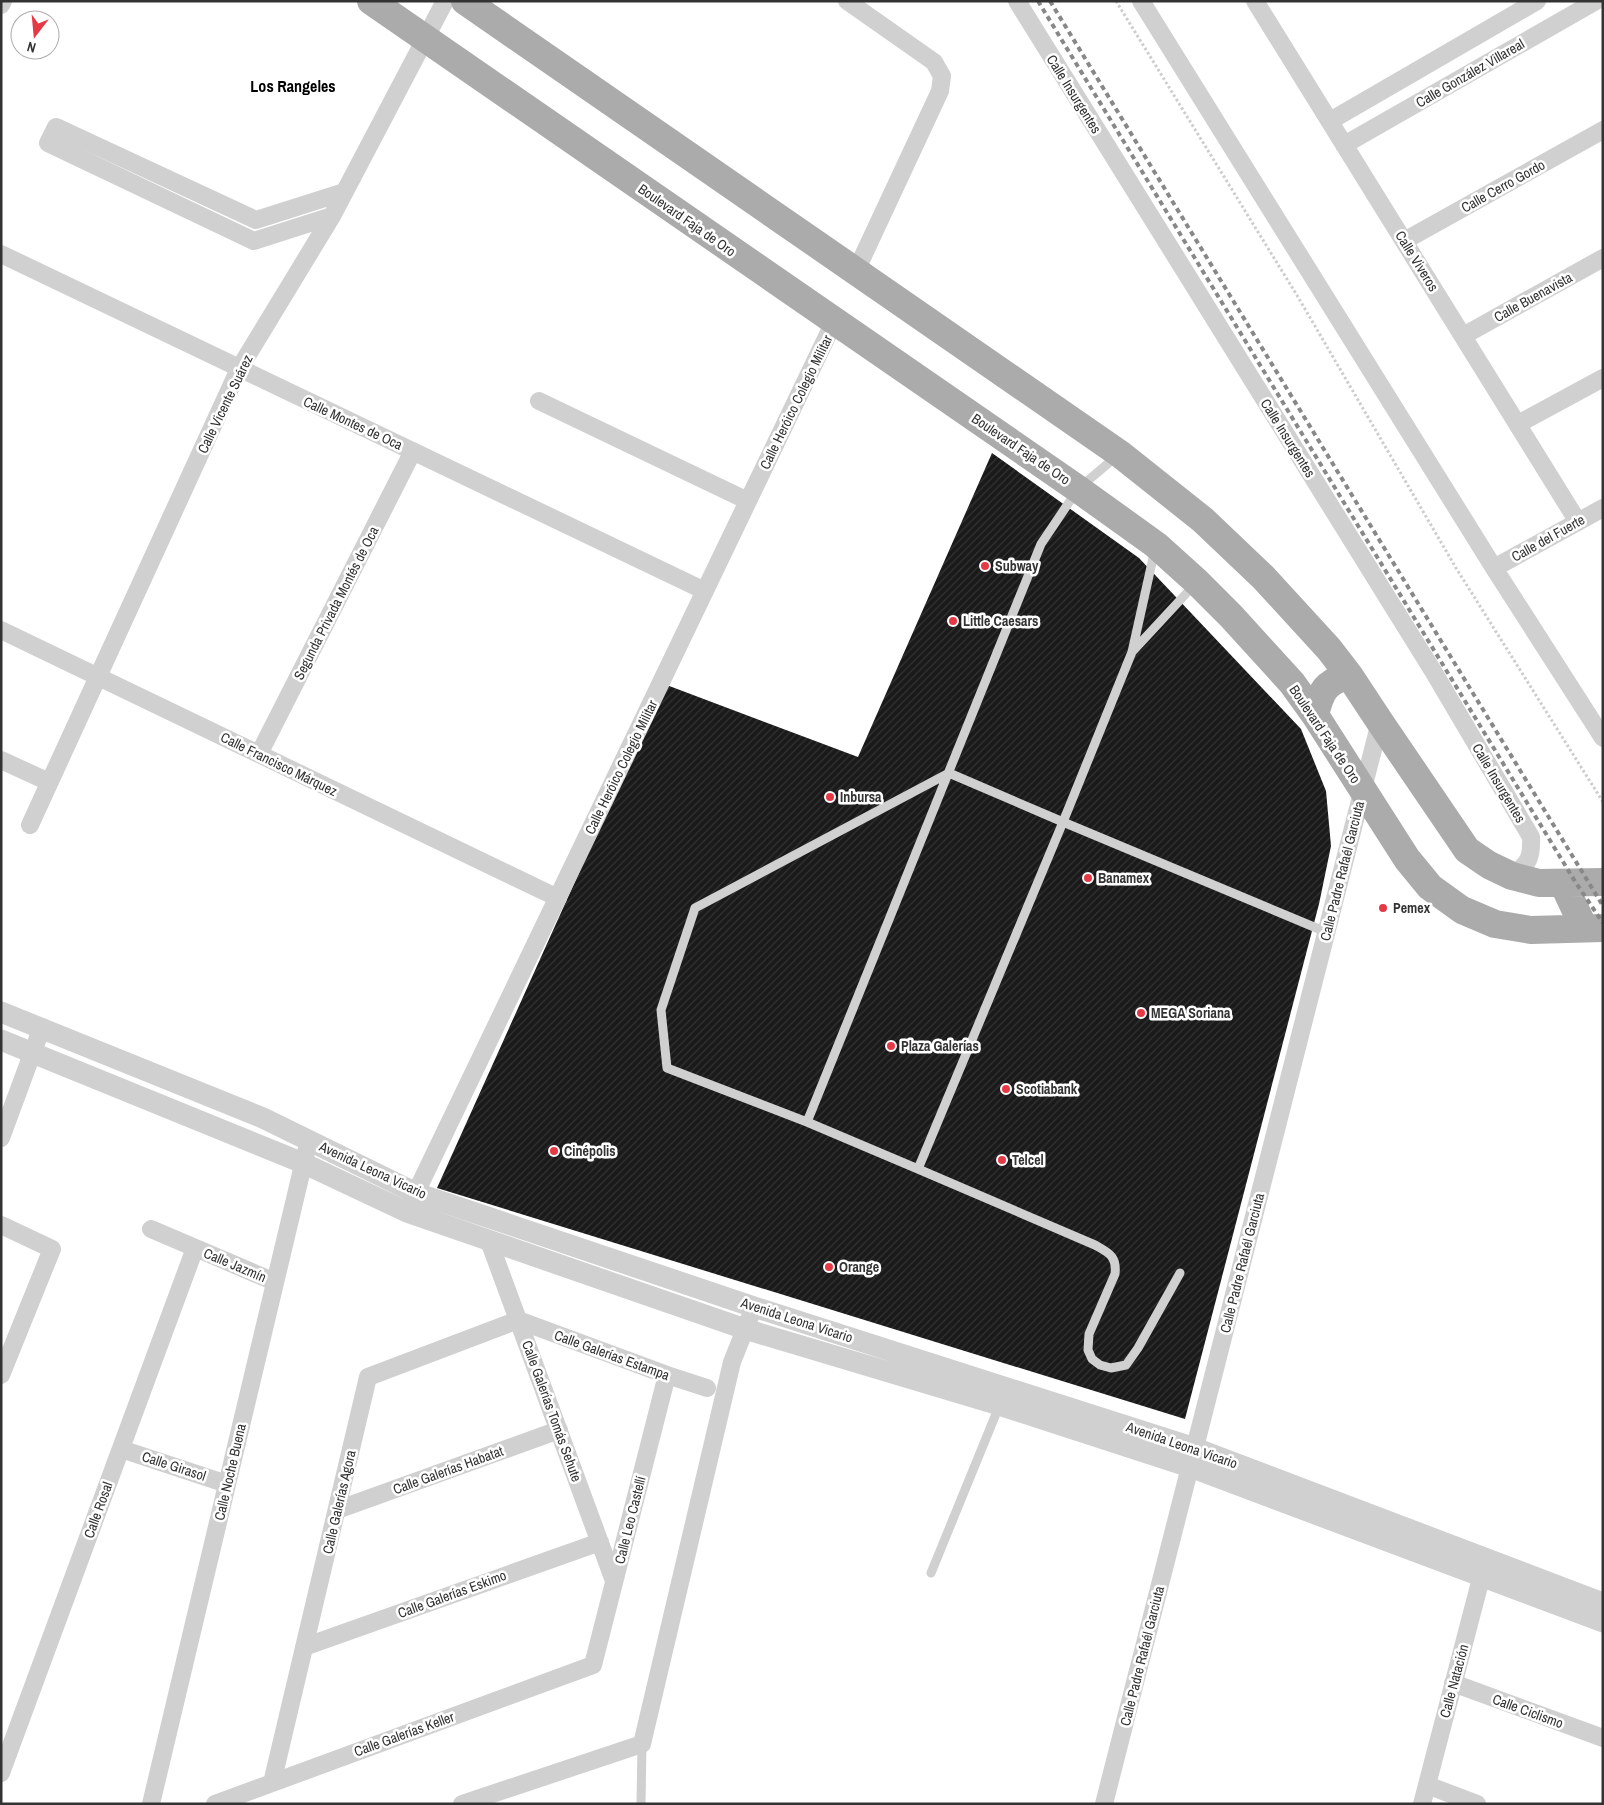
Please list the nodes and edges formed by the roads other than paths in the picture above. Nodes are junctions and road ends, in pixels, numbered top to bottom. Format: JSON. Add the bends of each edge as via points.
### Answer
{"nodes":[{"id":1,"x":3,"y":1,"type":"edge"},
{"id":2,"x":371,"y":1,"type":"edge"},
{"id":3,"x":445,"y":1,"type":"edge"},
{"id":4,"x":465,"y":1,"type":"edge"},
{"id":5,"x":847,"y":1,"type":"edge"},
{"id":6,"x":1017,"y":1,"type":"edge"},
{"id":7,"x":1141,"y":1,"type":"edge"},
{"id":8,"x":1255,"y":1,"type":"edge"},
{"id":9,"x":1537,"y":1,"type":"edge"},
{"id":10,"x":1596,"y":1,"type":"edge"},
{"id":11,"x":1,"y":5,"type":"edge"},
{"id":12,"x":426,"y":39,"type":"junction"},
{"id":13,"x":1330,"y":121,"type":"junction"},
{"id":14,"x":1603,"y":130,"type":"edge"},
{"id":15,"x":1344,"y":145,"type":"junction"},
{"id":16,"x":168,"y":179,"type":"junction"},
{"id":17,"x":344,"y":192,"type":"junction"},
{"id":18,"x":159,"y":196,"type":"junction"},
{"id":19,"x":332,"y":216,"type":"junction"},
{"id":20,"x":1404,"y":241,"type":"junction"},
{"id":21,"x":1,"y":254,"type":"edge"},
{"id":22,"x":1603,"y":258,"type":"edge"},
{"id":23,"x":856,"y":271,"type":"junction"},
{"id":24,"x":834,"y":322,"type":"junction"},
{"id":25,"x":1463,"y":336,"type":"junction"},
{"id":26,"x":239,"y":369,"type":"junction"},
{"id":27,"x":1603,"y":378,"type":"edge"},
{"id":28,"x":539,"y":401,"type":"dead end"},
{"id":29,"x":1518,"y":424,"type":"junction"},
{"id":30,"x":412,"y":451,"type":"junction"},
{"id":31,"x":1120,"y":454,"type":"junction"},
{"id":32,"x":1078,"y":489,"type":"junction"},
{"id":33,"x":748,"y":501,"type":"junction"},
{"id":34,"x":1603,"y":508,"type":"edge"},
{"id":35,"x":1578,"y":522,"type":"junction"},
{"id":36,"x":1156,"y":545,"type":"junction"},
{"id":37,"x":1494,"y":568,"type":"junction"},
{"id":38,"x":1197,"y":582,"type":"junction"},
{"id":39,"x":705,"y":591,"type":"junction"},
{"id":40,"x":1,"y":630,"type":"edge"},
{"id":41,"x":1132,"y":652,"type":"junction"},
{"id":42,"x":1349,"y":675,"type":"junction"},
{"id":43,"x":98,"y":677,"type":"junction"},
{"id":44,"x":1315,"y":715,"type":"junction"},
{"id":45,"x":1380,"y":722,"type":"junction"},
{"id":46,"x":1603,"y":738,"type":"edge"},
{"id":47,"x":259,"y":754,"type":"junction"},
{"id":48,"x":1,"y":760,"type":"edge"},
{"id":49,"x":949,"y":773,"type":"junction"},
{"id":50,"x":49,"y":782,"type":"junction"},
{"id":51,"x":1363,"y":791,"type":"junction"},
{"id":52,"x":1062,"y":822,"type":"junction"},
{"id":53,"x":30,"y":825,"type":"dead end"},
{"id":54,"x":1512,"y":876,"type":"junction"},
{"id":55,"x":1603,"y":882,"type":"edge"},
{"id":56,"x":1563,"y":883,"type":"junction"},
{"id":57,"x":558,"y":898,"type":"junction"},
{"id":58,"x":1593,"y":928,"type":"edge"},
{"id":59,"x":1326,"y":932,"type":"junction"},
{"id":60,"x":1,"y":1012,"type":"edge"},
{"id":61,"x":42,"y":1027,"type":"junction"},
{"id":62,"x":1,"y":1040,"type":"edge"},
{"id":63,"x":33,"y":1052,"type":"junction"},
{"id":64,"x":807,"y":1122,"type":"junction"},
{"id":65,"x":1,"y":1138,"type":"edge"},
{"id":66,"x":309,"y":1140,"type":"junction"},
{"id":67,"x":303,"y":1163,"type":"junction"},
{"id":68,"x":918,"y":1169,"type":"junction"},
{"id":69,"x":416,"y":1192,"type":"junction"},
{"id":70,"x":407,"y":1212,"type":"junction"},
{"id":71,"x":1,"y":1225,"type":"edge"},
{"id":72,"x":151,"y":1229,"type":"dead end"},
{"id":73,"x":489,"y":1240,"type":"junction"},
{"id":74,"x":195,"y":1248,"type":"junction"},
{"id":75,"x":1180,"y":1273,"type":"dead end"},
{"id":76,"x":275,"y":1282,"type":"junction"},
{"id":77,"x":754,"y":1307,"type":"junction"},
{"id":78,"x":518,"y":1320,"type":"junction"},
{"id":79,"x":745,"y":1329,"type":"junction"},
{"id":80,"x":1,"y":1375,"type":"edge"},
{"id":81,"x":667,"y":1375,"type":"junction"},
{"id":82,"x":707,"y":1388,"type":"dead end"},
{"id":83,"x":1003,"y":1396,"type":"junction"},
{"id":84,"x":559,"y":1430,"type":"junction"},
{"id":85,"x":121,"y":1449,"type":"junction"},
{"id":86,"x":1193,"y":1457,"type":"junction"},
{"id":87,"x":227,"y":1484,"type":"junction"},
{"id":88,"x":337,"y":1510,"type":"junction"},
{"id":89,"x":600,"y":1542,"type":"junction"},
{"id":90,"x":1484,"y":1567,"type":"junction"},
{"id":91,"x":931,"y":1573,"type":"dead end"},
{"id":92,"x":614,"y":1580,"type":"junction"},
{"id":93,"x":1603,"y":1602,"type":"edge"},
{"id":94,"x":1603,"y":1622,"type":"edge"},
{"id":95,"x":304,"y":1647,"type":"junction"},
{"id":96,"x":593,"y":1665,"type":"joint"},
{"id":97,"x":1453,"y":1683,"type":"junction"},
{"id":98,"x":1603,"y":1738,"type":"edge"},
{"id":99,"x":642,"y":1744,"type":"junction"},
{"id":100,"x":1,"y":1773,"type":"edge"},
{"id":101,"x":272,"y":1783,"type":"junction"},
{"id":102,"x":1427,"y":1784,"type":"junction"},
{"id":103,"x":151,"y":1804,"type":"edge"},
{"id":104,"x":215,"y":1804,"type":"edge"},
{"id":105,"x":462,"y":1804,"type":"edge"},
{"id":106,"x":641,"y":1804,"type":"edge"},
{"id":107,"x":1104,"y":1804,"type":"edge"},
{"id":108,"x":1422,"y":1804,"type":"edge"},
{"id":109,"x":1477,"y":1804,"type":"edge"}],
"edges":[{"from":1,"to":11,"type":"street"},
{"from":2,"to":12,"type":"main road","name":"Boulevard Faja de Oro"},
{"from":3,"to":12,"type":"street","name":"Calle Vicente Suárez"},
{"from":4,"to":23,"type":"main road"},
{"from":5,"to":23,"type":"street","via":[[934,62],[942,76],[940,91]]},
{"from":6,"to":54,"type":"street","name":"Calle Insurgentes","via":[[1433,671],[1531,837],[1532,853],[1525,867]]},
{"from":7,"to":37,"type":"street"},
{"from":8,"to":13,"type":"street","name":"Calle Viveros"},
{"from":9,"to":13,"type":"street","name":"Calle González Villareal"},
{"from":10,"to":15,"type":"street","name":"Calle González Villareal"},
{"from":12,"to":17,"type":"street","name":"Calle Vicente Suárez"},
{"from":12,"to":24,"type":"main road","name":"Boulevard Faja de Oro"},
{"from":13,"to":15,"type":"street","name":"Calle Viveros"},
{"from":14,"to":20,"type":"street","name":"Calle Cerro Gordo"},
{"from":15,"to":20,"type":"street","name":"Calle Viveros"},
{"from":16,"to":17,"type":"street","via":[[256,220]]},
{"from":16,"to":18,"type":"street"},
{"from":16,"to":18,"type":"street","via":[[56,127],[48,143]]},
{"from":17,"to":19,"type":"street","name":"Calle Vicente Suárez"},
{"from":18,"to":19,"type":"street","via":[[254,241]]},
{"from":19,"to":26,"type":"street","name":"Calle Vicente Suárez"},
{"from":20,"to":25,"type":"street","name":"Calle Viveros"},
{"from":21,"to":26,"type":"street","name":"Calle Montes de Oca"},
{"from":22,"to":25,"type":"street","name":"Calle Buenavista"},
{"from":23,"to":31,"type":"main road"},
{"from":24,"to":32,"type":"main road","name":"Boulevard Faja de Oro"},
{"from":24,"to":33,"type":"street","name":"Calle Heróico Colegio Militar"},
{"from":25,"to":29,"type":"street","name":"Calle Viveros"},
{"from":26,"to":30,"type":"street","name":"Calle Montes de Oca"},
{"from":26,"to":43,"type":"street","name":"Calle Vicente Suárez"},
{"from":27,"to":29,"type":"street"},
{"from":28,"to":33,"type":"street"},
{"from":29,"to":35,"type":"street","name":"Calle Viveros"},
{"from":30,"to":39,"type":"street","name":"Calle Montes de Oca"},
{"from":30,"to":47,"type":"street","name":"Segunda Privada Montés de Oca"},
{"from":31,"to":32,"type":"lane"},
{"from":31,"to":42,"type":"main road","via":[[1203,520],[1264,577]]},
{"from":32,"to":36,"type":"main road","name":"Boulevard Faja de Oro"},
{"from":32,"to":49,"type":"lane","via":[[1041,544]]},
{"from":33,"to":39,"type":"street","name":"Calle Heróico Colegio Militar"},
{"from":34,"to":35,"type":"street","name":"Calle del Fuerte"},
{"from":35,"to":37,"type":"street","name":"Calle del Fuerte"},
{"from":36,"to":38,"type":"main road","name":"Boulevard Faja de Oro"},
{"from":36,"to":41,"type":"lane"},
{"from":37,"to":46,"type":"street"},
{"from":38,"to":41,"type":"lane"},
{"from":38,"to":44,"type":"main road","name":"Boulevard Faja de Oro","via":[[1286,676]]},
{"from":39,"to":57,"type":"street","name":"Calle Heróico Colegio Militar"},
{"from":40,"to":43,"type":"street","name":"Calle Francisco Márquez"},
{"from":41,"to":52,"type":"lane"},
{"from":42,"to":44,"type":"main road","via":[[1333,680],[1320,696]]},
{"from":42,"to":45,"type":"main road"},
{"from":43,"to":47,"type":"street","name":"Calle Francisco Márquez"},
{"from":43,"to":50,"type":"street","name":"Calle Vicente Suárez"},
{"from":44,"to":51,"type":"main road","name":"Boulevard Faja de Oro"},
{"from":45,"to":51,"type":"street","name":"Calle Padre Rafaél Garciuta"},
{"from":45,"to":54,"type":"main road","via":[[1467,850]]},
{"from":47,"to":57,"type":"street","name":"Calle Francisco Márquez"},
{"from":48,"to":50,"type":"street"},
{"from":49,"to":52,"type":"lane"},
{"from":49,"to":64,"type":"lane"},
{"from":49,"to":64,"type":"lane","via":[[695,908],[661,1010],[667,1068]]},
{"from":50,"to":53,"type":"street","name":"Calle Vicente Suárez"},
{"from":51,"to":58,"type":"main road","name":"Boulevard Faja de Oro","via":[[1407,859],[1430,887],[1462,910],[1495,924],[1531,930]]},
{"from":51,"to":59,"type":"street","name":"Calle Padre Rafaél Garciuta"},
{"from":52,"to":59,"type":"lane"},
{"from":52,"to":68,"type":"lane"},
{"from":54,"to":56,"type":"main road","via":[[1539,883]]},
{"from":55,"to":56,"type":"main road"},
{"from":56,"to":58,"type":"main road"},
{"from":57,"to":69,"type":"street","name":"Calle Heróico Colegio Militar"},
{"from":59,"to":86,"type":"street","name":"Calle Padre Rafaél Garciuta"},
{"from":60,"to":61,"type":"street","name":"Avenida Leona Vicario"},
{"from":61,"to":63,"type":"street"},
{"from":61,"to":66,"type":"street","name":"Avenida Leona Vicario"},
{"from":62,"to":63,"type":"street","name":"Avenida Leona Vicario"},
{"from":63,"to":65,"type":"street"},
{"from":63,"to":67,"type":"street","name":"Avenida Leona Vicario"},
{"from":64,"to":68,"type":"lane"},
{"from":66,"to":67,"type":"street","name":"Calle Noche Buena"},
{"from":66,"to":69,"type":"street","name":"Avenida Leona Vicario"},
{"from":67,"to":70,"type":"street","name":"Avenida Leona Vicario"},
{"from":67,"to":76,"type":"street","name":"Calle Noche Buena"},
{"from":68,"to":75,"type":"lane","via":[[1109,1253],[1116,1263],[1115,1274],[1089,1334],[1088,1350],[1100,1365],[1111,1368],[1126,1365]]},
{"from":69,"to":70,"type":"street","name":"Calle Heróico Colegio Militar"},
{"from":69,"to":77,"type":"street","name":"Avenida Leona Vicario"},
{"from":70,"to":73,"type":"street","name":"Avenida Leona Vicario"},
{"from":71,"to":80,"type":"street","via":[[52,1249]]},
{"from":72,"to":74,"type":"street","name":"Calle Jazmín"},
{"from":73,"to":78,"type":"street","name":"Calle Galerías Tomás Sehute"},
{"from":73,"to":79,"type":"street","name":"Avenida Leona Vicario"},
{"from":74,"to":76,"type":"street","name":"Calle Jazmín"},
{"from":74,"to":85,"type":"street","name":"Calle Rosal"},
{"from":76,"to":87,"type":"street","name":"Calle Noche Buena"},
{"from":77,"to":79,"type":"street"},
{"from":77,"to":83,"type":"street","name":"Avenida Leona Vicario"},
{"from":78,"to":81,"type":"street","name":"Calle Galerías Estampa"},
{"from":78,"to":84,"type":"street","name":"Calle Galerías Tomás Sehute"},
{"from":78,"to":88,"type":"street","name":"Calle Galerías Agora","via":[[368,1377]]},
{"from":79,"to":83,"type":"street","name":"Avenida Leona Vicario"},
{"from":79,"to":99,"type":"street","via":[[732,1362]]},
{"from":81,"to":82,"type":"street","name":"Calle Galerías Estampa"},
{"from":81,"to":92,"type":"street","name":"Calle Leo Castellí"},
{"from":83,"to":86,"type":"street","name":"Avenida Leona Vicario"},
{"from":83,"to":91,"type":"lane"},
{"from":84,"to":88,"type":"street","name":"Calle Galerías Habatat"},
{"from":84,"to":89,"type":"street","name":"Calle Galerías Tomás Sehute"},
{"from":85,"to":87,"type":"street","name":"Calle Girasol"},
{"from":85,"to":100,"type":"street","name":"Calle Rosal"},
{"from":86,"to":90,"type":"street","name":"Avenida Leona Vicario"},
{"from":86,"to":107,"type":"street","name":"Calle Padre Rafaél Garciuta"},
{"from":87,"to":103,"type":"street","name":"Calle Noche Buena"},
{"from":88,"to":95,"type":"street","name":"Calle Galerías Agora"},
{"from":89,"to":92,"type":"street","name":"Calle Galerías Tomás Sehute"},
{"from":89,"to":95,"type":"street","name":"Calle Galerías Eskimo"},
{"from":90,"to":93,"type":"street","name":"Avenida Leona Vicario"},
{"from":90,"to":94,"type":"street","name":"Avenida Leona Vicario"},
{"from":90,"to":97,"type":"street","name":"Calle Natación"},
{"from":92,"to":96,"type":"street","name":"Calle Leo Castellí"},
{"from":95,"to":101,"type":"street","name":"Calle Galerías Agora"},
{"from":96,"to":101,"type":"street","name":"Calle Galerías Keller"},
{"from":97,"to":98,"type":"street","name":"Calle Ciclismo"},
{"from":97,"to":102,"type":"street","name":"Calle Natación"},
{"from":99,"to":105,"type":"street"},
{"from":99,"to":106,"type":"lane"},
{"from":101,"to":104,"type":"street","name":"Calle Galerías Keller"},
{"from":102,"to":108,"type":"street","name":"Calle Natación"},
{"from":102,"to":109,"type":"street"}]}
